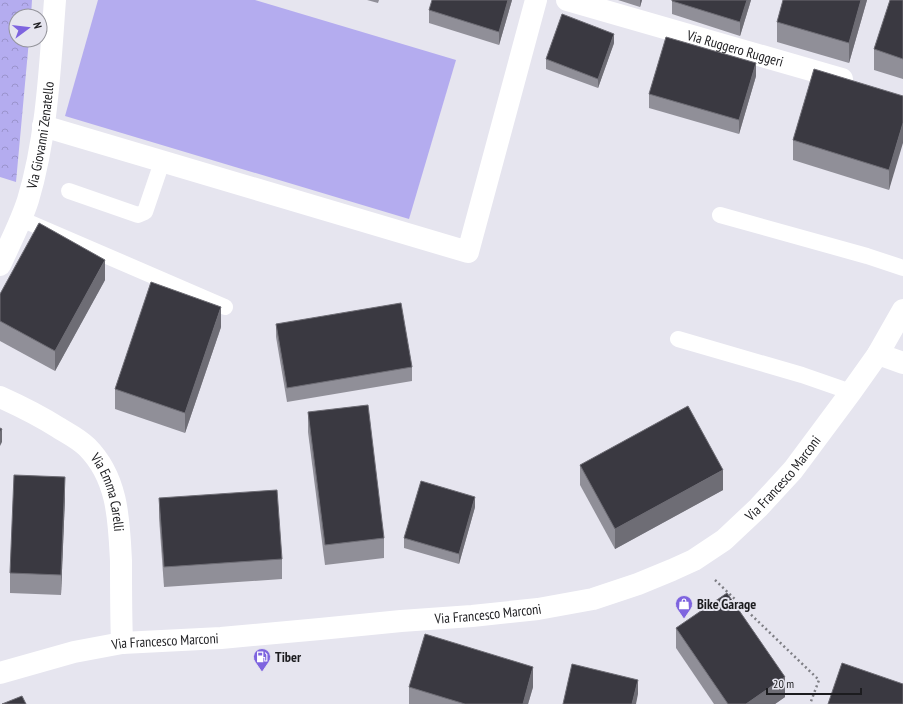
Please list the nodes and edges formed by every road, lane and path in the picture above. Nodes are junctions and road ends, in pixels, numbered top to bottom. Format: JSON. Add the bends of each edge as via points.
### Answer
{"nodes":[{"id":1,"x":55,"y":0,"type":"edge"},
{"id":2,"x":536,"y":0,"type":"edge"},
{"id":3,"x":568,"y":0,"type":"edge"},
{"id":4,"x":857,"y":84,"type":"edge"},
{"id":5,"x":43,"y":126,"type":"junction"},
{"id":6,"x":162,"y":162,"type":"junction"},
{"id":7,"x":69,"y":191,"type":"dead end"},
{"id":8,"x":720,"y":215,"type":"dead end"},
{"id":9,"x":21,"y":219,"type":"junction"},
{"id":10,"x":0,"y":265,"type":"edge"},
{"id":11,"x":903,"y":268,"type":"edge"},
{"id":12,"x":225,"y":307,"type":"dead end"},
{"id":13,"x":903,"y":310,"type":"edge"},
{"id":14,"x":678,"y":339,"type":"dead end"},
{"id":15,"x":878,"y":354,"type":"junction"},
{"id":16,"x":903,"y":363,"type":"edge"},
{"id":17,"x":851,"y":392,"type":"junction"},
{"id":18,"x":0,"y":397,"type":"edge"},
{"id":19,"x":694,"y":560,"type":"junction"},
{"id":20,"x":122,"y":643,"type":"junction"},
{"id":21,"x":0,"y":673,"type":"edge"},
{"id":22,"x":810,"y":704,"type":"edge"}],
"edges":[{"from":1,"to":5,"type":"street","name":"Via Giovanni Zenatello"},
{"from":2,"to":6,"type":"street","via":[[468,252]]},
{"from":3,"to":4,"type":"street","name":"Via Ruggero Ruggeri"},
{"from":5,"to":6,"type":"street"},
{"from":5,"to":9,"type":"street","name":"Via Giovanni Zenatello","via":[[34,176]]},
{"from":6,"to":7,"type":"lane","via":[[144,212],[138,215]]},
{"from":8,"to":11,"type":"lane"},
{"from":9,"to":10,"type":"street","name":"Via Giovanni Zenatello"},
{"from":9,"to":12,"type":"lane"},
{"from":13,"to":15,"type":"street","name":"Via Francesco Marconi"},
{"from":14,"to":17,"type":"lane"},
{"from":15,"to":16,"type":"street"},
{"from":15,"to":17,"type":"street","name":"Via Francesco Marconi"},
{"from":17,"to":19,"type":"street","name":"Via Francesco Marconi","via":[[793,470],[758,508],[724,540]]},
{"from":18,"to":20,"type":"street","name":"Via Emma Carelli","via":[[52,423],[78,440],[88,448],[105,472],[114,495],[118,516]]},
{"from":19,"to":20,"type":"street","name":"Via Francesco Marconi","via":[[638,584],[593,599],[538,609],[320,630]]},
{"from":19,"to":22,"type":"path","via":[[819,680]]},
{"from":20,"to":21,"type":"street","name":"Via Francesco Marconi","via":[[74,652]]}]}
